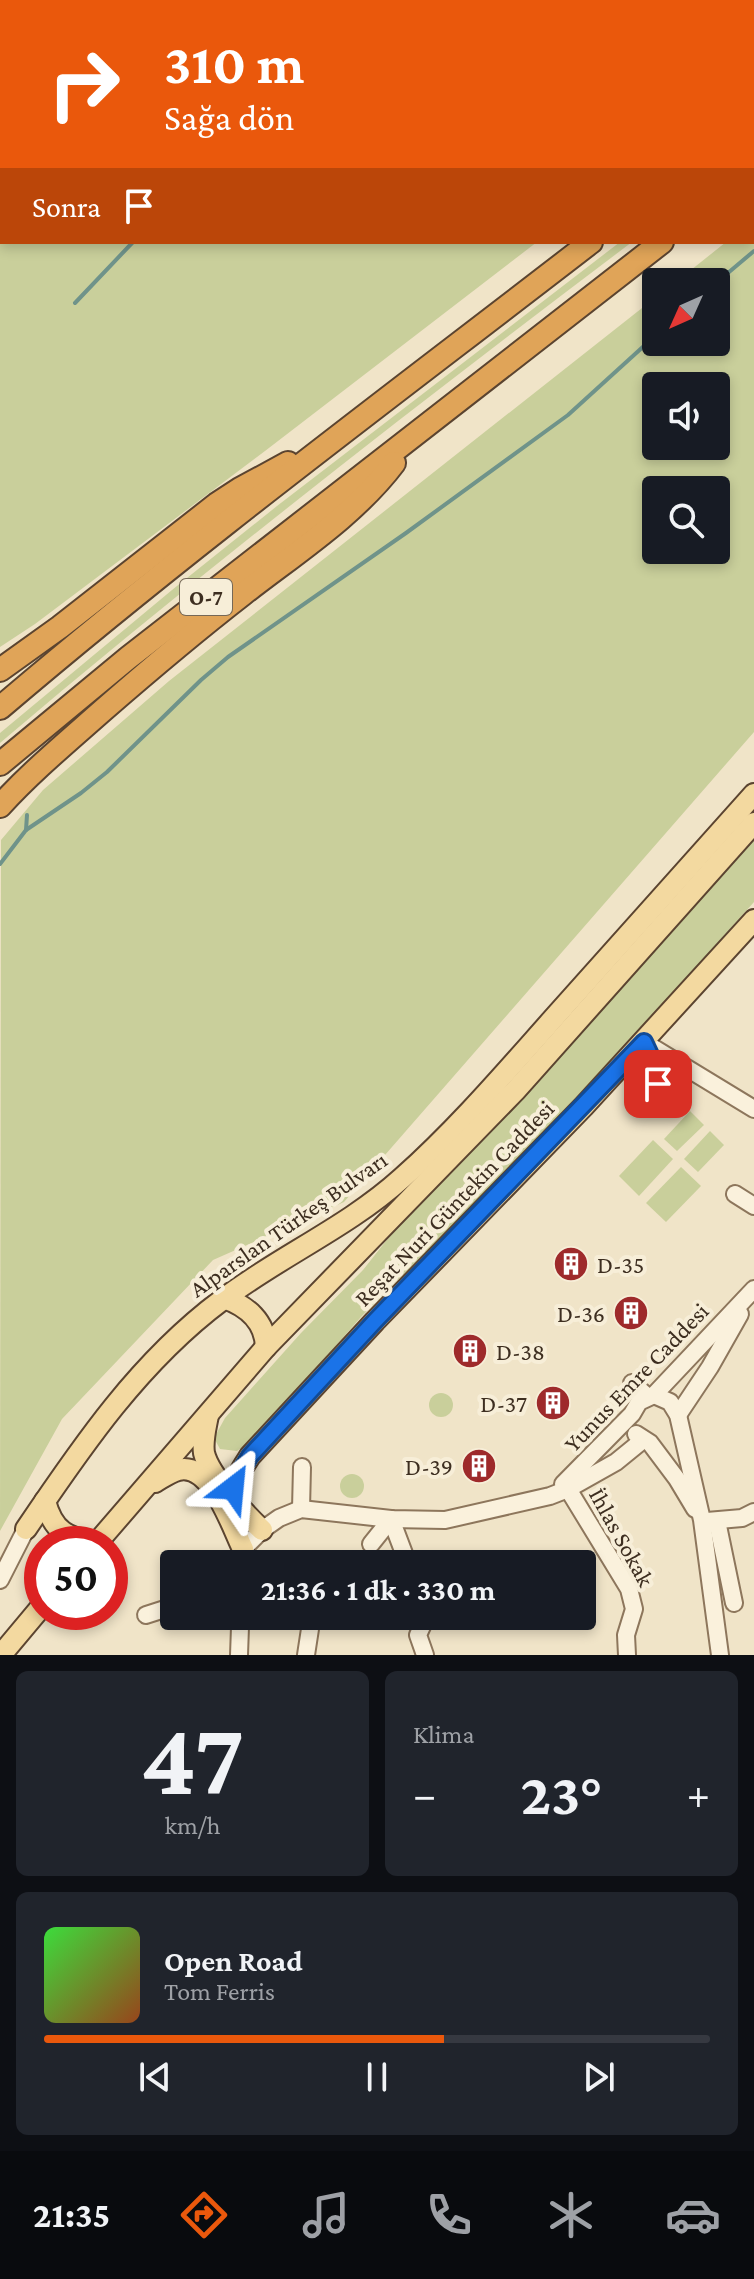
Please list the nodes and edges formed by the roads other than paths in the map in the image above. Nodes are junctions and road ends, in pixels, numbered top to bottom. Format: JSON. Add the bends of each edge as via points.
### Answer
{"nodes":[{"id":1,"x":588,"y":244,"type":"edge"},
{"id":2,"x":659,"y":244,"type":"edge"},
{"id":3,"x":416,"y":433,"type":"junction"},
{"id":4,"x":322,"y":449,"type":"junction"},
{"id":5,"x":0,"y":670,"type":"edge"},
{"id":6,"x":0,"y":708,"type":"edge"},
{"id":7,"x":0,"y":764,"type":"edge"},
{"id":8,"x":754,"y":794,"type":"edge"},
{"id":9,"x":0,"y":806,"type":"edge"},
{"id":10,"x":754,"y":823,"type":"edge"},
{"id":11,"x":754,"y":920,"type":"edge"},
{"id":12,"x":644,"y":1042,"type":"junction"},
{"id":13,"x":650,"y":1091,"type":"dead end"},
{"id":14,"x":754,"y":1109,"type":"edge"},
{"id":15,"x":735,"y":1194,"type":"dead end"},
{"id":16,"x":754,"y":1206,"type":"edge"},
{"id":17,"x":754,"y":1290,"type":"edge"},
{"id":18,"x":224,"y":1298,"type":"junction"},
{"id":19,"x":266,"y":1347,"type":"junction"},
{"id":20,"x":632,"y":1383,"type":"dead end"},
{"id":21,"x":651,"y":1396,"type":"junction"},
{"id":22,"x":632,"y":1414,"type":"junction"},
{"id":23,"x":208,"y":1415,"type":"junction"},
{"id":24,"x":678,"y":1419,"type":"junction"},
{"id":25,"x":203,"y":1441,"type":"junction"},
{"id":26,"x":646,"y":1441,"type":"junction"},
{"id":27,"x":250,"y":1456,"type":"junction"},
{"id":28,"x":302,"y":1467,"type":"dead end"},
{"id":29,"x":145,"y":1487,"type":"junction"},
{"id":30,"x":568,"y":1489,"type":"junction"},
{"id":31,"x":550,"y":1496,"type":"junction"},
{"id":32,"x":45,"y":1501,"type":"junction"},
{"id":33,"x":229,"y":1503,"type":"junction"},
{"id":34,"x":301,"y":1509,"type":"junction"},
{"id":35,"x":754,"y":1512,"type":"edge"},
{"id":36,"x":391,"y":1519,"type":"junction"},
{"id":37,"x":710,"y":1521,"type":"junction"},
{"id":38,"x":28,"y":1526,"type":"edge"},
{"id":39,"x":56,"y":1526,"type":"edge"},
{"id":40,"x":111,"y":1526,"type":"edge"},
{"id":41,"x":262,"y":1530,"type":"junction"},
{"id":42,"x":24,"y":1533,"type":"edge"},
{"id":43,"x":371,"y":1544,"type":"dead end"},
{"id":44,"x":237,"y":1550,"type":"edge"},
{"id":45,"x":244,"y":1550,"type":"edge"},
{"id":46,"x":403,"y":1550,"type":"edge"},
{"id":47,"x":0,"y":1580,"type":"edge"},
{"id":48,"x":734,"y":1603,"type":"dead end"},
{"id":49,"x":160,"y":1610,"type":"edge"},
{"id":50,"x":146,"y":1615,"type":"dead end"},
{"id":51,"x":24,"y":1628,"type":"edge"},
{"id":52,"x":240,"y":1630,"type":"edge"},
{"id":53,"x":310,"y":1630,"type":"edge"},
{"id":54,"x":420,"y":1630,"type":"edge"},
{"id":55,"x":1,"y":1655,"type":"edge"},
{"id":56,"x":239,"y":1655,"type":"edge"},
{"id":57,"x":306,"y":1655,"type":"edge"},
{"id":58,"x":425,"y":1655,"type":"edge"},
{"id":59,"x":627,"y":1655,"type":"edge"},
{"id":60,"x":720,"y":1655,"type":"edge"}],
"edges":[{"from":1,"to":4,"type":"highway","number":"O-7"},
{"from":2,"to":3,"type":"highway","number":"O-7"},
{"from":3,"to":7,"type":"highway","number":"O-7"},
{"from":3,"to":9,"type":"highway","via":[[345,514],[192,634]]},
{"from":4,"to":5,"type":"highway","via":[[217,504]]},
{"from":4,"to":6,"type":"highway","number":"O-7"},
{"from":8,"to":18,"type":"main road","name":"Alparslan Türkeş Bulvarı","via":[[417,1164],[354,1216]]},
{"from":10,"to":19,"type":"main road","name":"Alparslan Türkeş Bulvarı","via":[[515,1091]]},
{"from":11,"to":12,"type":"main road","name":"Reşat Nuri Güntekin Caddesi"},
{"from":12,"to":13,"type":"street","via":[[658,1072],[658,1084]]},
{"from":12,"to":14,"type":"street"},
{"from":12,"to":27,"type":"main road","name":"Reşat Nuri Güntekin Caddesi"},
{"from":15,"to":16,"type":"street"},
{"from":17,"to":21,"type":"street","name":"Yunus Emre Caddesi"},
{"from":17,"to":24,"type":"street","name":"Yunus Emre Caddesi"},
{"from":18,"to":19,"type":"main road","via":[[248,1310],[262,1325]]},
{"from":18,"to":32,"type":"main road","name":"Alparslan Türkeş Bulvarı","via":[[158,1357],[88,1438]]},
{"from":19,"to":23,"type":"main road","name":"Alparslan Türkeş Bulvarı"},
{"from":20,"to":21,"type":"street"},
{"from":21,"to":22,"type":"street","name":"Yunus Emre Caddesi"},
{"from":21,"to":24,"type":"street","via":[[670,1402]]},
{"from":22,"to":26,"type":"street","via":[[633,1429]]},
{"from":22,"to":31,"type":"street","name":"Yunus Emre Caddesi"},
{"from":23,"to":25,"type":"main road"},
{"from":23,"to":29,"type":"main road","name":"Alparslan Türkeş Bulvarı"},
{"from":24,"to":26,"type":"street","name":"Yunus Emre Caddesi","via":[[671,1437],[657,1444]]},
{"from":24,"to":37,"type":"street"},
{"from":25,"to":27,"type":"main road","via":[[220,1459]]},
{"from":25,"to":33,"type":"main road","via":[[205,1457]]},
{"from":26,"to":30,"type":"street","name":"Yunus Emre Caddesi"},
{"from":26,"to":37,"type":"street"},
{"from":27,"to":33,"type":"main road","name":"Reşat Nuri Güntekin Caddesi"},
{"from":28,"to":34,"type":"street"},
{"from":29,"to":33,"type":"main road","via":[[187,1469]]},
{"from":29,"to":40,"type":"main road","name":"Alparslan Türkeş Bulvarı"},
{"from":30,"to":31,"type":"street","name":"Yunus Emre Caddesi"},
{"from":30,"to":59,"type":"street","name":"İhlas Sokak","via":[[629,1589],[634,1609]]},
{"from":31,"to":36,"type":"street","name":"Yunus Emre Caddesi","via":[[445,1520]]},
{"from":32,"to":38,"type":"main road","name":"Alparslan Türkeş Bulvarı"},
{"from":32,"to":39,"type":"main road"},
{"from":33,"to":41,"type":"main road"},
{"from":33,"to":44,"type":"main road"},
{"from":34,"to":36,"type":"street","name":"Yunus Emre Caddesi"},
{"from":34,"to":41,"type":"street"},
{"from":35,"to":37,"type":"street"},
{"from":36,"to":43,"type":"street"},
{"from":36,"to":46,"type":"street"},
{"from":37,"to":48,"type":"street"},
{"from":37,"to":60,"type":"street"},
{"from":41,"to":45,"type":"street"},
{"from":42,"to":47,"type":"street"},
{"from":49,"to":50,"type":"street"},
{"from":51,"to":55,"type":"main road"},
{"from":52,"to":56,"type":"street"},
{"from":53,"to":57,"type":"street"},
{"from":54,"to":58,"type":"street"}]}
